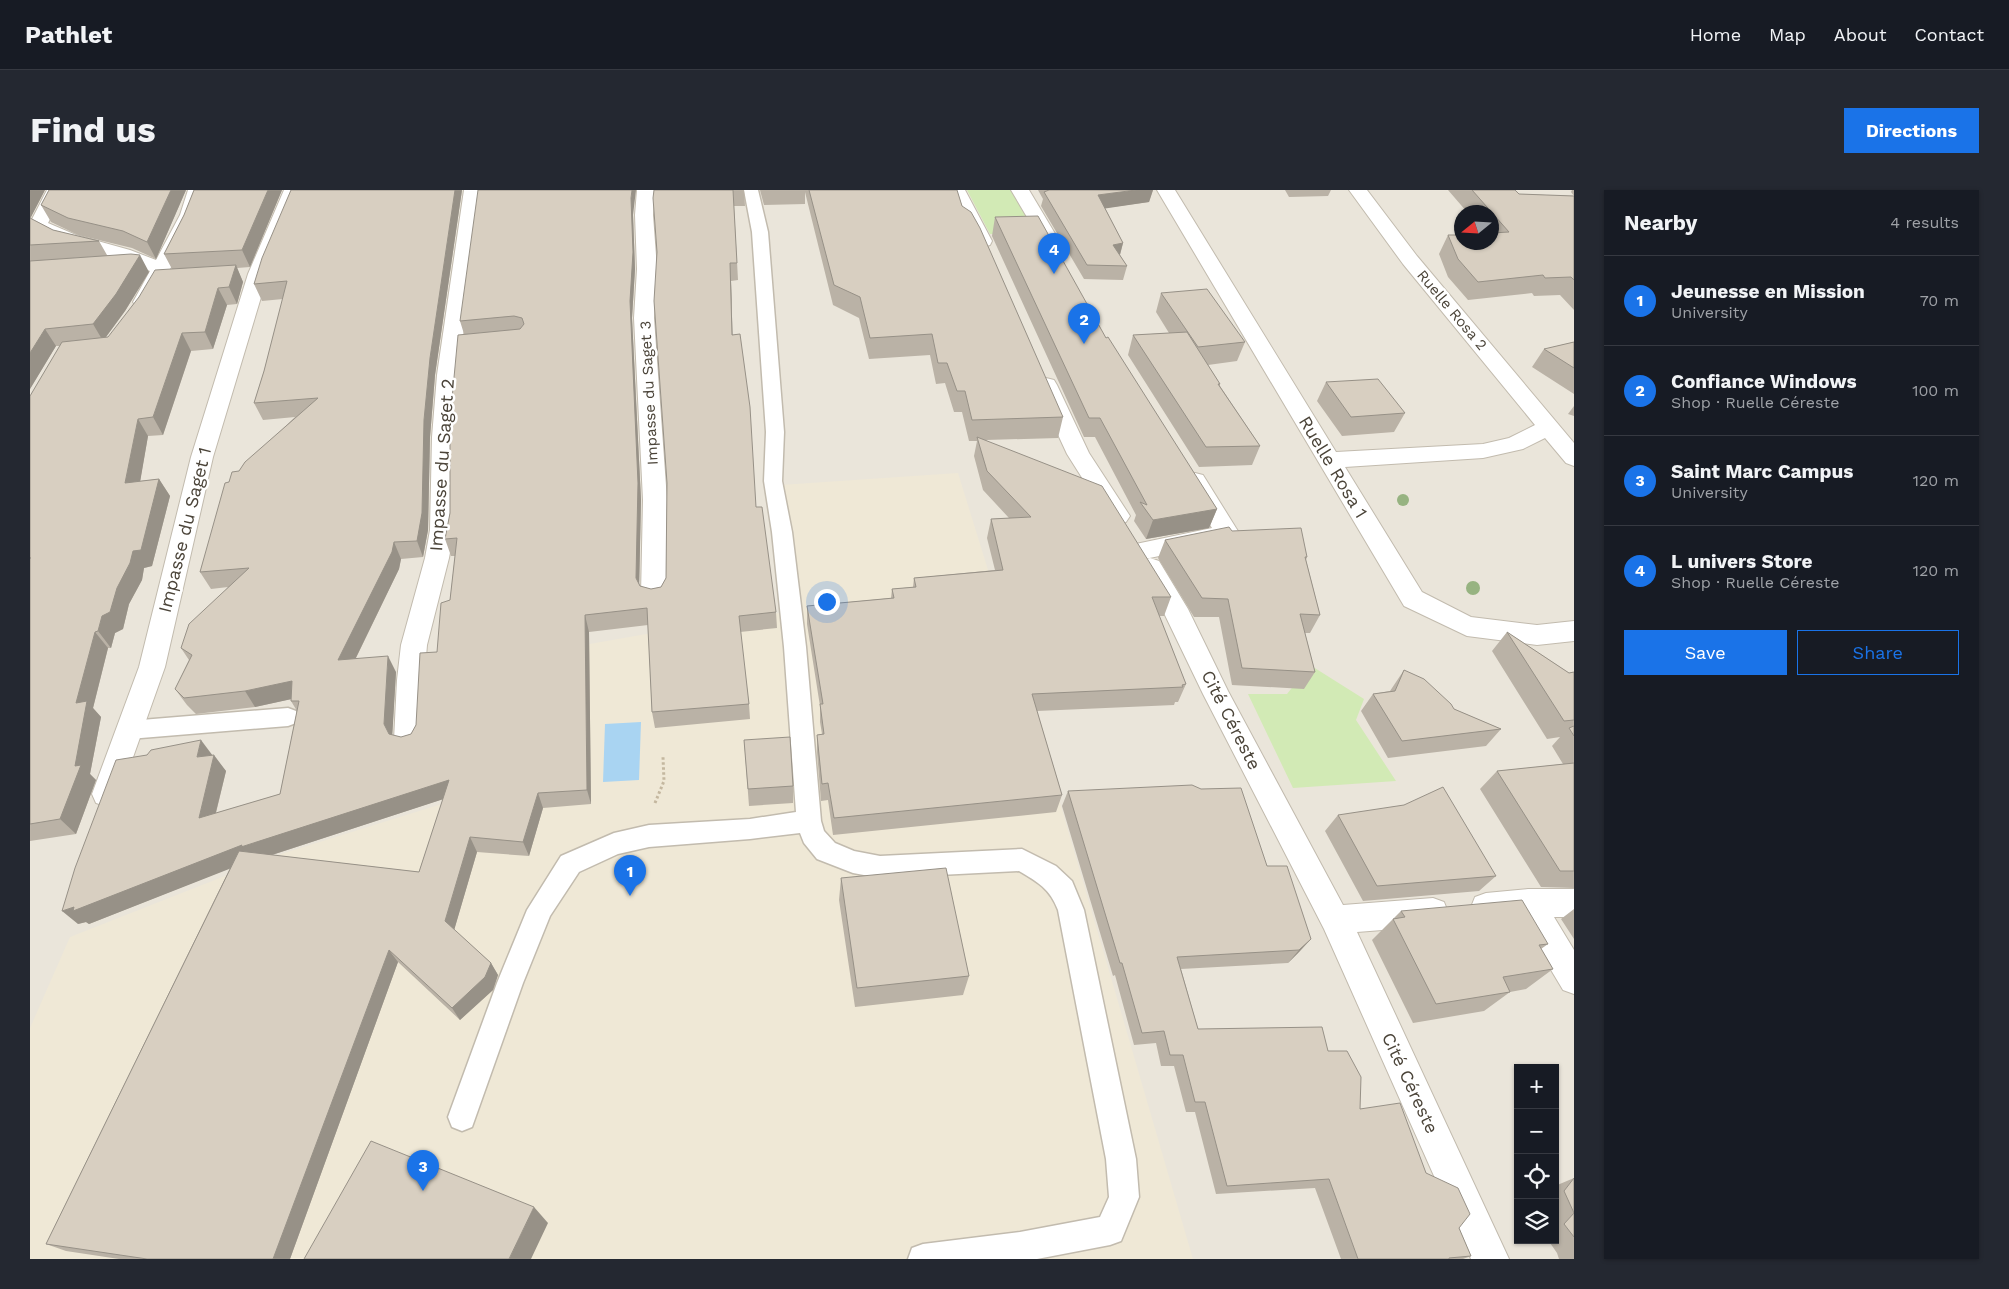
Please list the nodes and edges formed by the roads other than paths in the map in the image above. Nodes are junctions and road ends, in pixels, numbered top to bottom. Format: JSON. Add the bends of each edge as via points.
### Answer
{"nodes":[{"id":1,"x":56,"y":190,"type":"edge"},
{"id":2,"x":197,"y":190,"type":"edge"},
{"id":3,"x":293,"y":190,"type":"edge"},
{"id":4,"x":473,"y":190,"type":"edge"},
{"id":5,"x":646,"y":190,"type":"edge"},
{"id":6,"x":751,"y":190,"type":"edge"},
{"id":7,"x":956,"y":190,"type":"edge"},
{"id":8,"x":1020,"y":190,"type":"edge"},
{"id":9,"x":1166,"y":190,"type":"edge"},
{"id":10,"x":1358,"y":190,"type":"edge"},
{"id":11,"x":992,"y":258,"type":"edge"},
{"id":12,"x":143,"y":264,"type":"junction"},
{"id":13,"x":106,"y":266,"type":"edge"},
{"id":14,"x":1066,"y":267,"type":"edge"},
{"id":15,"x":165,"y":276,"type":"junction"},
{"id":16,"x":136,"y":315,"type":"edge"},
{"id":17,"x":1039,"y":367,"type":"edge"},
{"id":18,"x":1550,"y":427,"type":"junction"},
{"id":19,"x":1574,"y":458,"type":"edge"},
{"id":20,"x":1328,"y":460,"type":"junction"},
{"id":21,"x":1182,"y":461,"type":"edge"},
{"id":22,"x":1140,"y":551,"type":"junction"},
{"id":23,"x":654,"y":595,"type":"edge"},
{"id":24,"x":1574,"y":632,"type":"edge"},
{"id":25,"x":288,"y":717,"type":"dead end"},
{"id":26,"x":129,"y":730,"type":"junction"},
{"id":27,"x":408,"y":740,"type":"edge"},
{"id":28,"x":98,"y":818,"type":"edge"},
{"id":29,"x":809,"y":821,"type":"junction"},
{"id":30,"x":1574,"y":903,"type":"edge"},
{"id":31,"x":1528,"y":904,"type":"junction"},
{"id":32,"x":1335,"y":920,"type":"junction"},
{"id":33,"x":1574,"y":979,"type":"edge"},
{"id":34,"x":462,"y":1117,"type":"dead end"},
{"id":35,"x":923,"y":1259,"type":"edge"},
{"id":36,"x":1490,"y":1259,"type":"edge"}],
"edges":[{"from":1,"to":12,"type":"street","via":[[38,225],[71,241],[125,254]]},
{"from":2,"to":15,"type":"street"},
{"from":3,"to":26,"type":"street","name":"Impasse du Saget 1","via":[[249,275],[152,666]]},
{"from":4,"to":27,"type":"street","name":"Impasse du Saget 2","via":[[463,250],[458,346],[443,438],[440,542],[412,661]]},
{"from":5,"to":23,"type":"street","name":"Impasse du Saget 3","via":[[644,318],[656,500]]},
{"from":6,"to":29,"type":"lane","via":[[760,232],[775,432],[774,481],[795,647]]},
{"from":7,"to":11,"type":"street"},
{"from":8,"to":14,"type":"street"},
{"from":9,"to":20,"type":"street","name":"Ruelle Rosa 1"},
{"from":10,"to":18,"type":"street","name":"Ruelle Rosa 2","via":[[1410,260]]},
{"from":12,"to":13,"type":"street"},
{"from":12,"to":15,"type":"street"},
{"from":15,"to":16,"type":"street"},
{"from":17,"to":22,"type":"street","name":"Cité Céreste","via":[[1078,454]]},
{"from":18,"to":19,"type":"street"},
{"from":18,"to":20,"type":"street","via":[[1514,444],[1483,450]]},
{"from":20,"to":24,"type":"street","name":"Ruelle Rosa 1","via":[[1413,599],[1467,626],[1538,635]]},
{"from":21,"to":22,"type":"street","via":[[1228,534]]},
{"from":22,"to":32,"type":"street","name":"Cité Céreste","via":[[1175,608],[1216,694]]},
{"from":25,"to":26,"type":"lane"},
{"from":26,"to":28,"type":"street","name":"Impasse du Saget 1"},
{"from":29,"to":34,"type":"lane","via":[[649,836],[614,844],[570,864],[540,910]]},
{"from":29,"to":35,"type":"lane","via":[[812,836],[826,851],[853,862],[880,867],[1022,860],[1047,874],[1063,890],[1072,910],[1121,1159],[1124,1197],[1110,1230],[1020,1247]]},
{"from":30,"to":31,"type":"street"},
{"from":31,"to":32,"type":"street"},
{"from":31,"to":33,"type":"street"},
{"from":32,"to":36,"type":"street","name":"Cité Céreste"}]}
